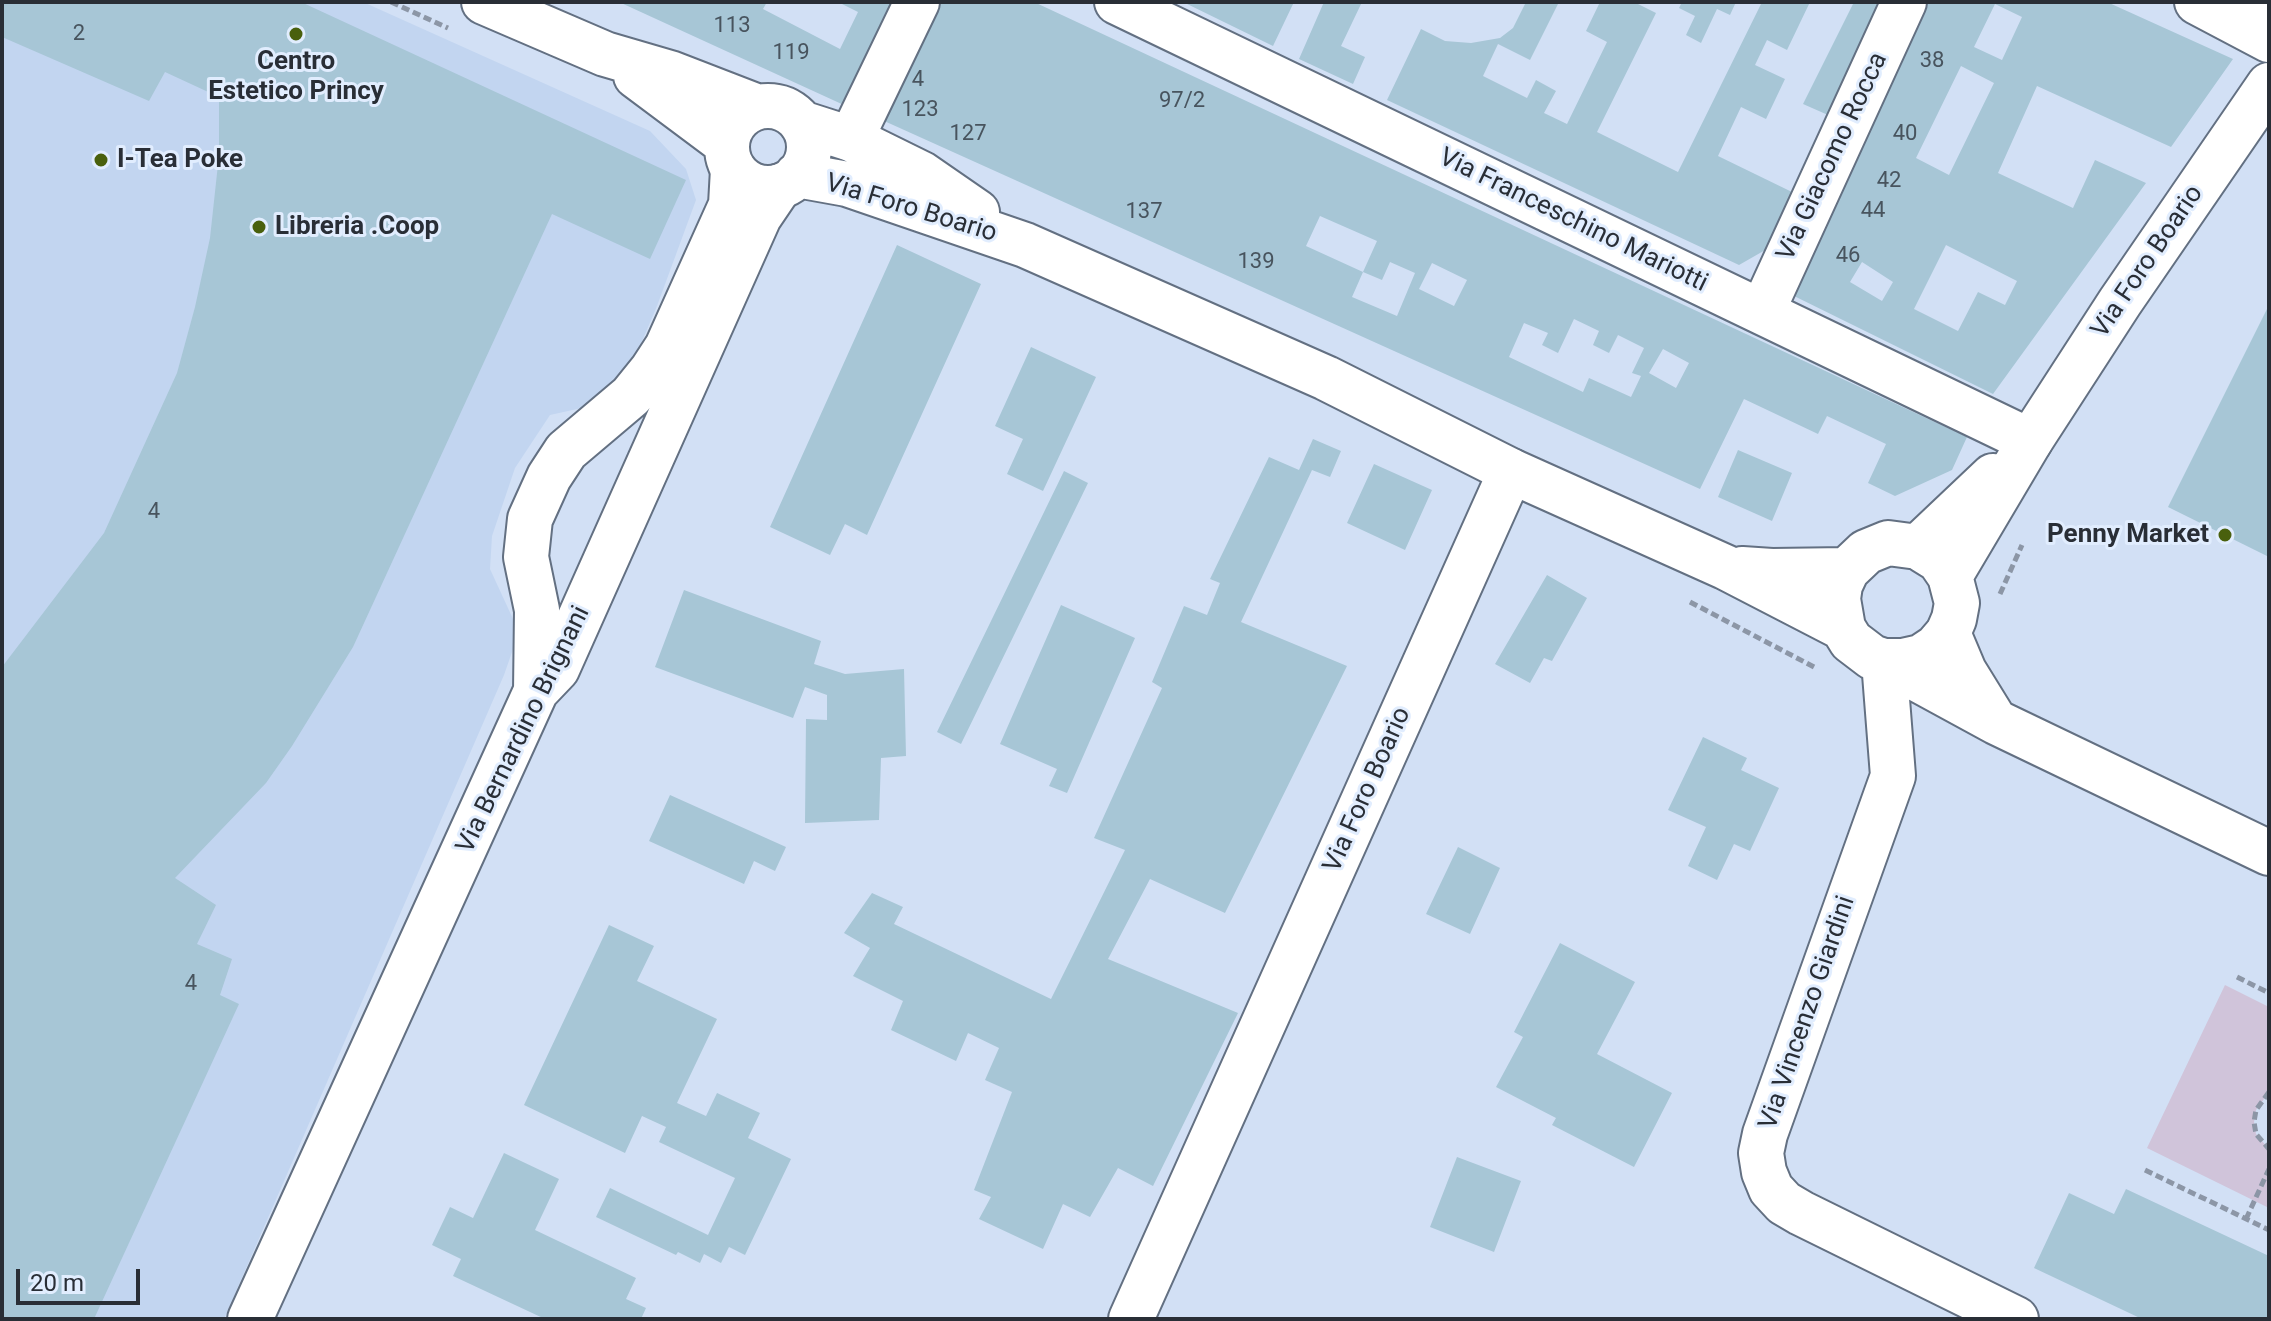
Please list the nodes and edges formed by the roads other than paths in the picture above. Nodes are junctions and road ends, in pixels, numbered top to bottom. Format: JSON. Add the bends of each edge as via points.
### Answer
{"nodes":[{"id":1,"x":484,"y":2,"type":"edge"},
{"id":2,"x":917,"y":2,"type":"edge"},
{"id":3,"x":1117,"y":2,"type":"edge"},
{"id":4,"x":1904,"y":2,"type":"edge"},
{"id":5,"x":2197,"y":2,"type":"edge"},
{"id":6,"x":2261,"y":2,"type":"edge"},
{"id":7,"x":2269,"y":20,"type":"edge"},
{"id":8,"x":2269,"y":40,"type":"edge"},
{"id":9,"x":605,"y":54,"type":"junction"},
{"id":10,"x":2269,"y":85,"type":"edge"},
{"id":11,"x":758,"y":107,"type":"junction"},
{"id":12,"x":801,"y":123,"type":"junction"},
{"id":13,"x":851,"y":139,"type":"junction"},
{"id":14,"x":730,"y":156,"type":"junction"},
{"id":15,"x":788,"y":181,"type":"junction"},
{"id":16,"x":1025,"y":245,"type":"junction"},
{"id":17,"x":1762,"y":312,"type":"junction"},
{"id":18,"x":681,"y":353,"type":"junction"},
{"id":19,"x":599,"y":424,"type":"junction"},
{"id":20,"x":2030,"y":441,"type":"junction"},
{"id":21,"x":647,"y":468,"type":"junction"},
{"id":22,"x":1511,"y":471,"type":"junction"},
{"id":23,"x":1918,"y":547,"type":"junction"},
{"id":24,"x":1725,"y":567,"type":"junction"},
{"id":25,"x":1847,"y":570,"type":"junction"},
{"id":26,"x":531,"y":576,"type":"junction"},
{"id":27,"x":1950,"y":576,"type":"junction"},
{"id":28,"x":592,"y":591,"type":"junction"},
{"id":29,"x":1843,"y":628,"type":"junction"},
{"id":30,"x":1948,"y":633,"type":"junction"},
{"id":31,"x":1884,"y":661,"type":"junction"},
{"id":32,"x":536,"y":691,"type":"junction"},
{"id":33,"x":1994,"y":720,"type":"junction"},
{"id":34,"x":2269,"y":853,"type":"edge"},
{"id":35,"x":250,"y":1319,"type":"edge"},
{"id":36,"x":1131,"y":1319,"type":"edge"},
{"id":37,"x":2016,"y":1319,"type":"edge"}],
"edges":[{"from":1,"to":9,"type":"street","name":"Via Foro Boario"},
{"from":2,"to":13,"type":"street"},
{"from":3,"to":17,"type":"street","name":"Via Franceschino Mariotti"},
{"from":4,"to":17,"type":"street","name":"Via Giacomo Rocca"},
{"from":5,"to":8,"type":"street"},
{"from":6,"to":7,"type":"street"},
{"from":9,"to":11,"type":"street","name":"Via Foro Boario"},
{"from":9,"to":14,"type":"street","name":"Via Foro Boario"},
{"from":10,"to":20,"type":"street","name":"Via Foro Boario"},
{"from":11,"to":12,"type":"street","name":"Via Foro Boario","via":[[782,109]]},
{"from":11,"to":14,"type":"street","via":[[730,131]]},
{"from":12,"to":13,"type":"street","name":"Via Foro Boario"},
{"from":12,"to":15,"type":"street","name":"Via Foro Boario","via":[[809,146],[807,159]]},
{"from":13,"to":16,"type":"street","name":"Via Foro Boario","via":[[922,174]]},
{"from":14,"to":15,"type":"street","name":"Via Foro Boario","via":[[743,179],[754,185],[767,188]]},
{"from":14,"to":18,"type":"street","via":[[731,205]]},
{"from":15,"to":16,"type":"street","name":"Via Foro Boario","via":[[847,184]]},
{"from":15,"to":18,"type":"street","name":"Via Bernardino Brignani","via":[[759,217]]},
{"from":16,"to":22,"type":"street","name":"Via Foro Boario","via":[[1326,378]]},
{"from":17,"to":20,"type":"street","name":"Via Franceschino Mariotti"},
{"from":18,"to":19,"type":"street","via":[[652,370]]},
{"from":18,"to":21,"type":"street","name":"Via Bernardino Brignani"},
{"from":19,"to":21,"type":"street"},
{"from":19,"to":26,"type":"street","via":[[566,451],[530,519],[526,557]]},
{"from":20,"to":23,"type":"street","name":"Via Foro Boario"},
{"from":20,"to":27,"type":"street","name":"Via Foro Boario"},
{"from":21,"to":28,"type":"street","name":"Via Bernardino Brignani"},
{"from":22,"to":24,"type":"street","name":"Via Foro Boario"},
{"from":22,"to":36,"type":"street","name":"Via Foro Boario"},
{"from":23,"to":25,"type":"street","via":[[1888,543],[1866,552]]},
{"from":23,"to":27,"type":"street","via":[[1939,560]]},
{"from":24,"to":25,"type":"street","name":"Via Foro Boario"},
{"from":24,"to":29,"type":"street","name":"Via Foro Boario"},
{"from":25,"to":29,"type":"street","via":[[1838,599]]},
{"from":26,"to":28,"type":"street"},
{"from":26,"to":32,"type":"street","via":[[537,610]]},
{"from":27,"to":30,"type":"street","via":[[1957,603]]},
{"from":28,"to":32,"type":"street","name":"Via Bernardino Brignani","via":[[557,669]]},
{"from":29,"to":31,"type":"street","name":"Via Foro Boario","via":[[1859,649]]},
{"from":30,"to":31,"type":"street","via":[[1921,657]]},
{"from":30,"to":33,"type":"street"},
{"from":31,"to":33,"type":"street","name":"Via Foro Boario"},
{"from":31,"to":37,"type":"street","name":"Via Vincenzo Giardini","via":[[1893,776],[1765,1134],[1764,1172],[1771,1189],[1801,1213]]},
{"from":32,"to":35,"type":"street","name":"Via Bernardino Brignani"},
{"from":33,"to":34,"type":"street","name":"Via Foro Boario"}]}
